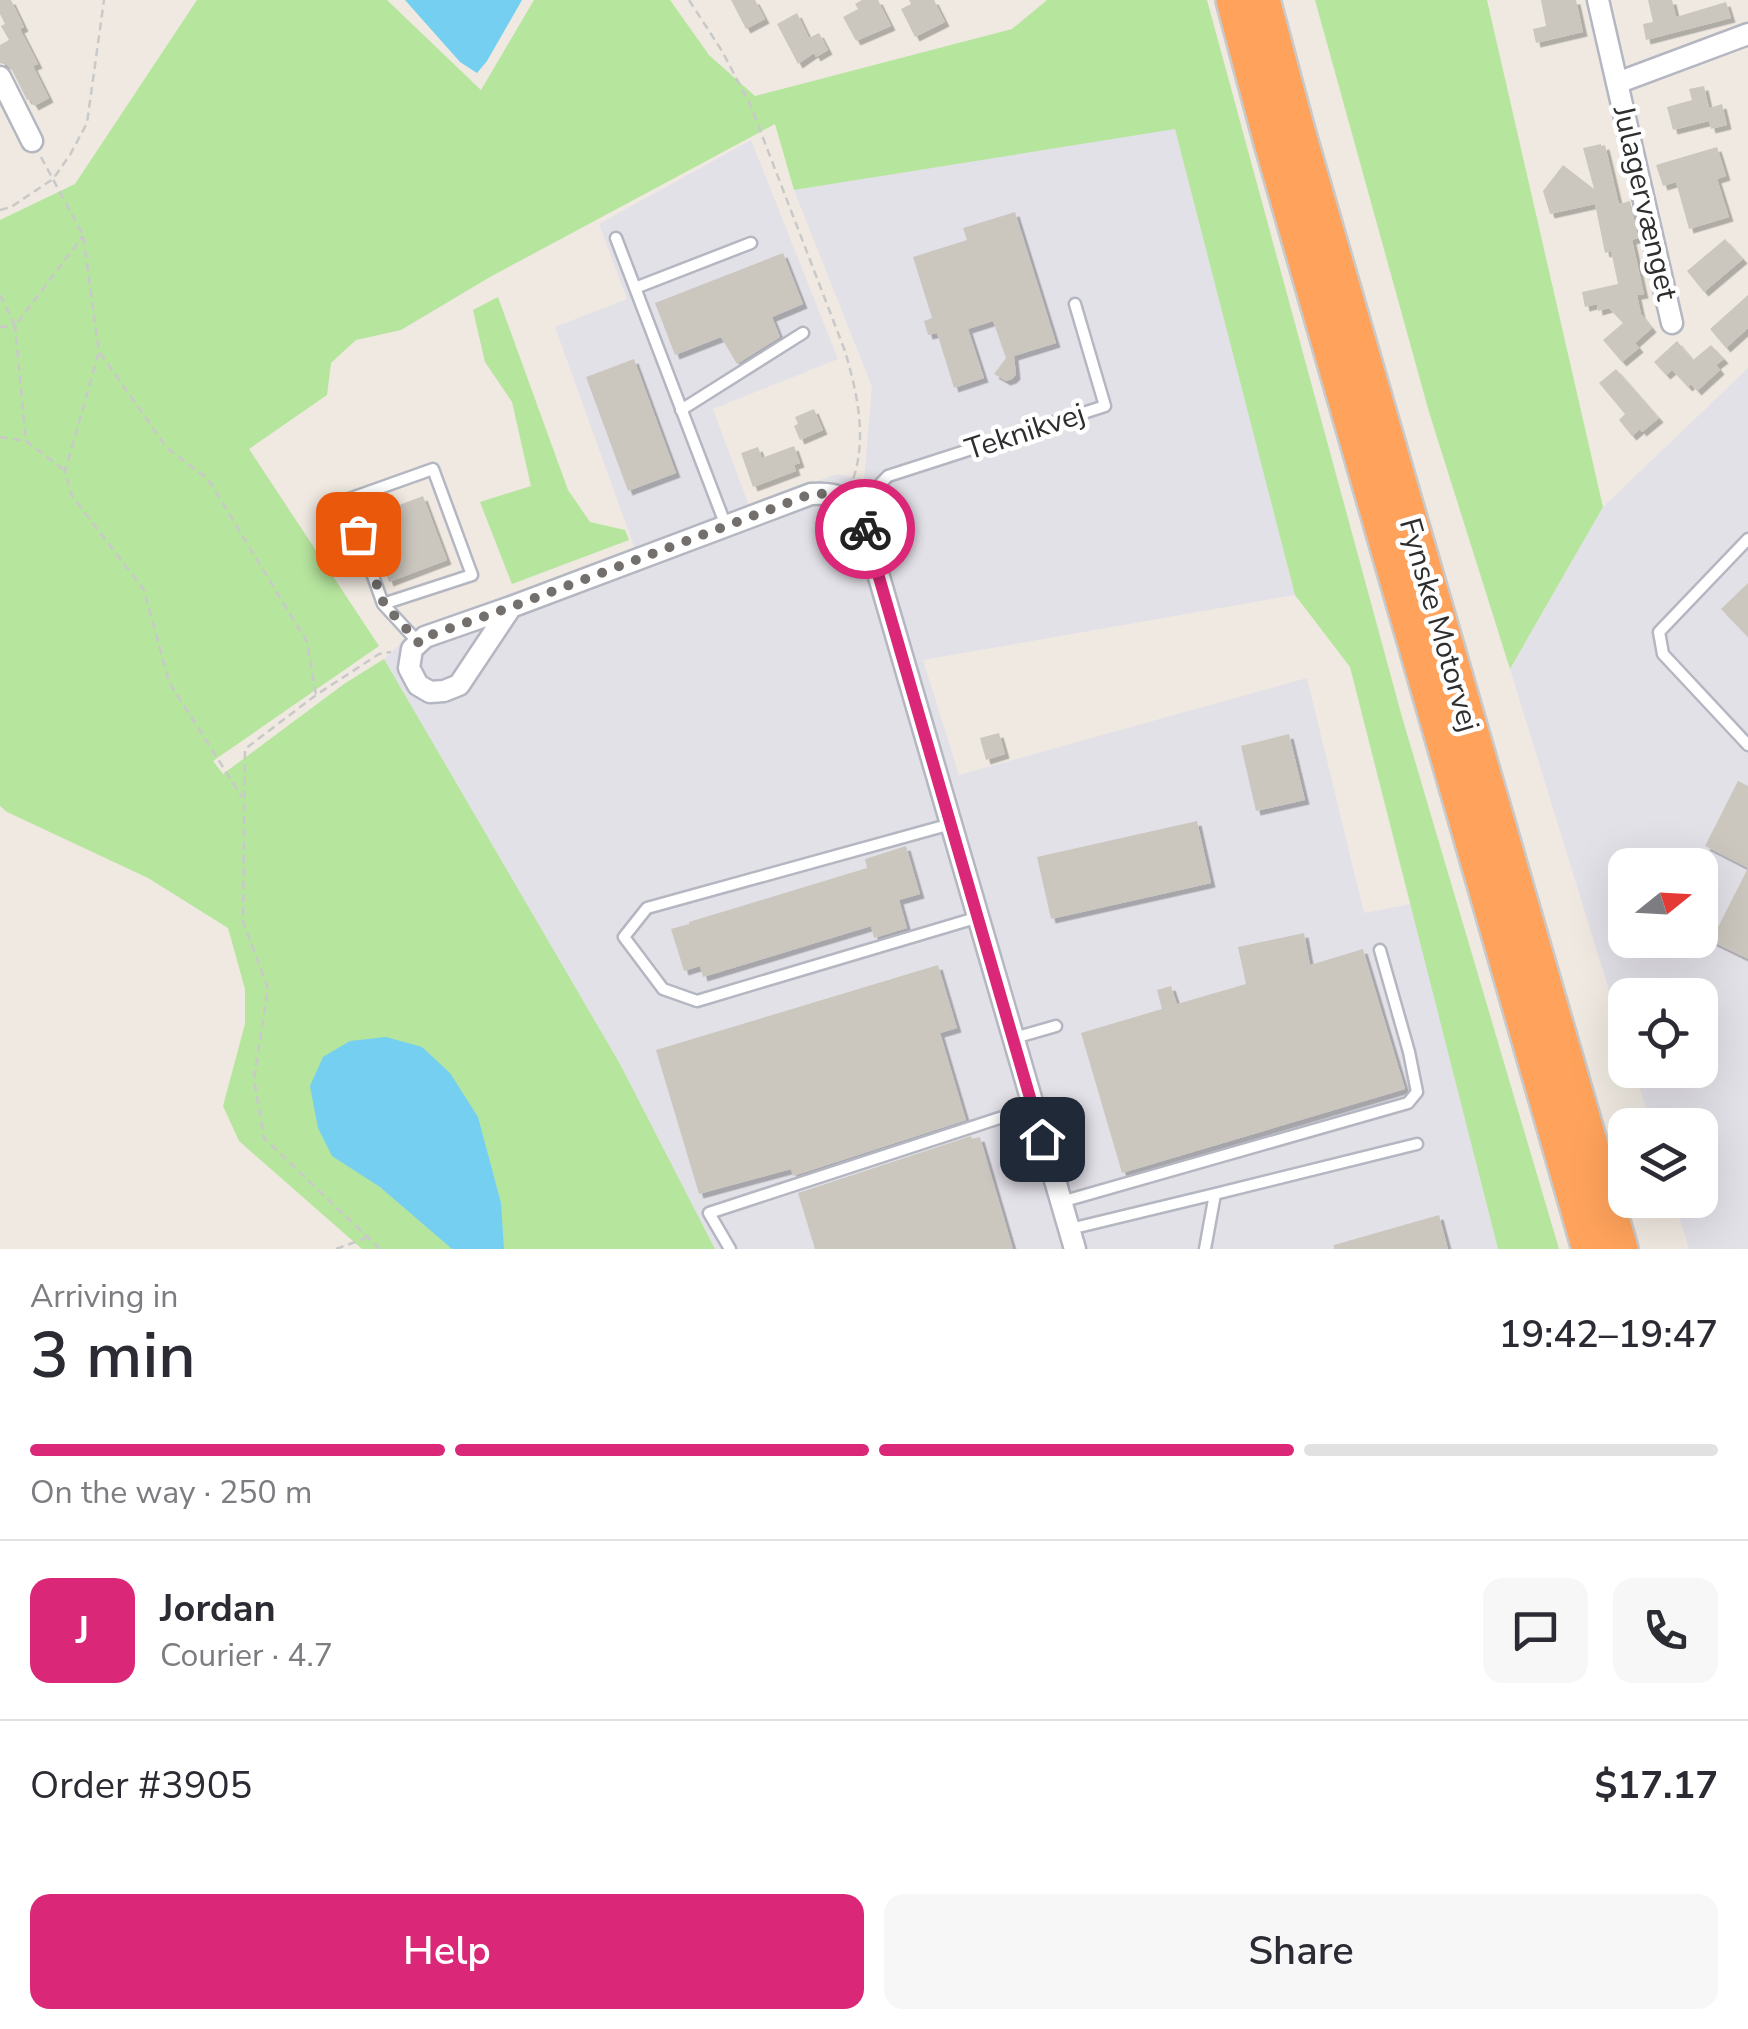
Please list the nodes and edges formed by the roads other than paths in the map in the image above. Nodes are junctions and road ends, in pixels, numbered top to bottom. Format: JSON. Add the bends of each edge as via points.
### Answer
{"nodes":[{"id":1,"x":1234,"y":0,"type":"edge"},
{"id":2,"x":1262,"y":0,"type":"edge"},
{"id":3,"x":1598,"y":0,"type":"edge"},
{"id":4,"x":1748,"y":34,"type":"edge"},
{"id":5,"x":0,"y":78,"type":"edge"},
{"id":6,"x":1617,"y":83,"type":"junction"},
{"id":7,"x":32,"y":141,"type":"road end"},
{"id":8,"x":616,"y":238,"type":"dead end"},
{"id":9,"x":751,"y":242,"type":"dead end"},
{"id":10,"x":635,"y":288,"type":"junction"},
{"id":11,"x":1075,"y":304,"type":"dead end"},
{"id":12,"x":1672,"y":323,"type":"dead end"},
{"id":13,"x":803,"y":333,"type":"dead end"},
{"id":14,"x":681,"y":410,"type":"junction"},
{"id":15,"x":850,"y":504,"type":"junction"},
{"id":16,"x":726,"y":526,"type":"junction"},
{"id":17,"x":1748,"y":539,"type":"edge"},
{"id":18,"x":384,"y":604,"type":"junction"},
{"id":19,"x":511,"y":607,"type":"junction"},
{"id":20,"x":415,"y":646,"type":"junction"},
{"id":21,"x":1748,"y":745,"type":"edge"},
{"id":22,"x":951,"y":824,"type":"junction"},
{"id":23,"x":979,"y":917,"type":"junction"},
{"id":24,"x":1380,"y":950,"type":"dead end"},
{"id":25,"x":1056,"y":1026,"type":"dead end"},
{"id":26,"x":1014,"y":1038,"type":"junction"},
{"id":27,"x":1034,"y":1107,"type":"junction"},
{"id":28,"x":1416,"y":1144,"type":"dead end"},
{"id":29,"x":1215,"y":1194,"type":"junction"},
{"id":30,"x":1061,"y":1202,"type":"junction"},
{"id":31,"x":1072,"y":1239,"type":"edge"},
{"id":32,"x":730,"y":1249,"type":"edge"},
{"id":33,"x":1205,"y":1249,"type":"edge"},
{"id":34,"x":1590,"y":1249,"type":"edge"},
{"id":35,"x":1620,"y":1249,"type":"edge"}],
"edges":[{"from":1,"to":34,"type":"highway","name":"Fynske Motorvej"},
{"from":2,"to":35,"type":"highway","name":"Fynske Motorvej"},
{"from":3,"to":6,"type":"street","name":"Julagervænget"},
{"from":4,"to":6,"type":"street","name":"Julagervænget"},
{"from":5,"to":7,"type":"street"},
{"from":6,"to":12,"type":"street","name":"Julagervænget"},
{"from":8,"to":10,"type":"lane"},
{"from":9,"to":10,"type":"lane"},
{"from":10,"to":14,"type":"lane"},
{"from":11,"to":15,"type":"lane","name":"Teknikvej","via":[[1105,406],[888,476]]},
{"from":13,"to":14,"type":"lane"},
{"from":14,"to":16,"type":"lane"},
{"from":15,"to":16,"type":"street","via":[[811,494]]},
{"from":15,"to":22,"type":"street","via":[[863,522]]},
{"from":16,"to":19,"type":"street"},
{"from":17,"to":21,"type":"lane","via":[[1659,632],[1663,654]]},
{"from":18,"to":18,"type":"lane","via":[[346,500],[434,469],[472,575]]},
{"from":18,"to":20,"type":"lane"},
{"from":19,"to":20,"type":"street"},
{"from":19,"to":20,"type":"street","via":[[459,685],[430,692],[418,686],[409,668]]},
{"from":22,"to":23,"type":"street"},
{"from":22,"to":23,"type":"lane","via":[[647,908],[624,937],[663,989],[697,1001]]},
{"from":23,"to":26,"type":"street"},
{"from":24,"to":30,"type":"lane","via":[[1417,1092],[1408,1102]]},
{"from":25,"to":26,"type":"lane"},
{"from":26,"to":27,"type":"street"},
{"from":27,"to":30,"type":"street"},
{"from":27,"to":32,"type":"lane","via":[[709,1214]]},
{"from":28,"to":29,"type":"lane"},
{"from":29,"to":31,"type":"lane"},
{"from":29,"to":33,"type":"lane"},
{"from":30,"to":31,"type":"street"}]}
